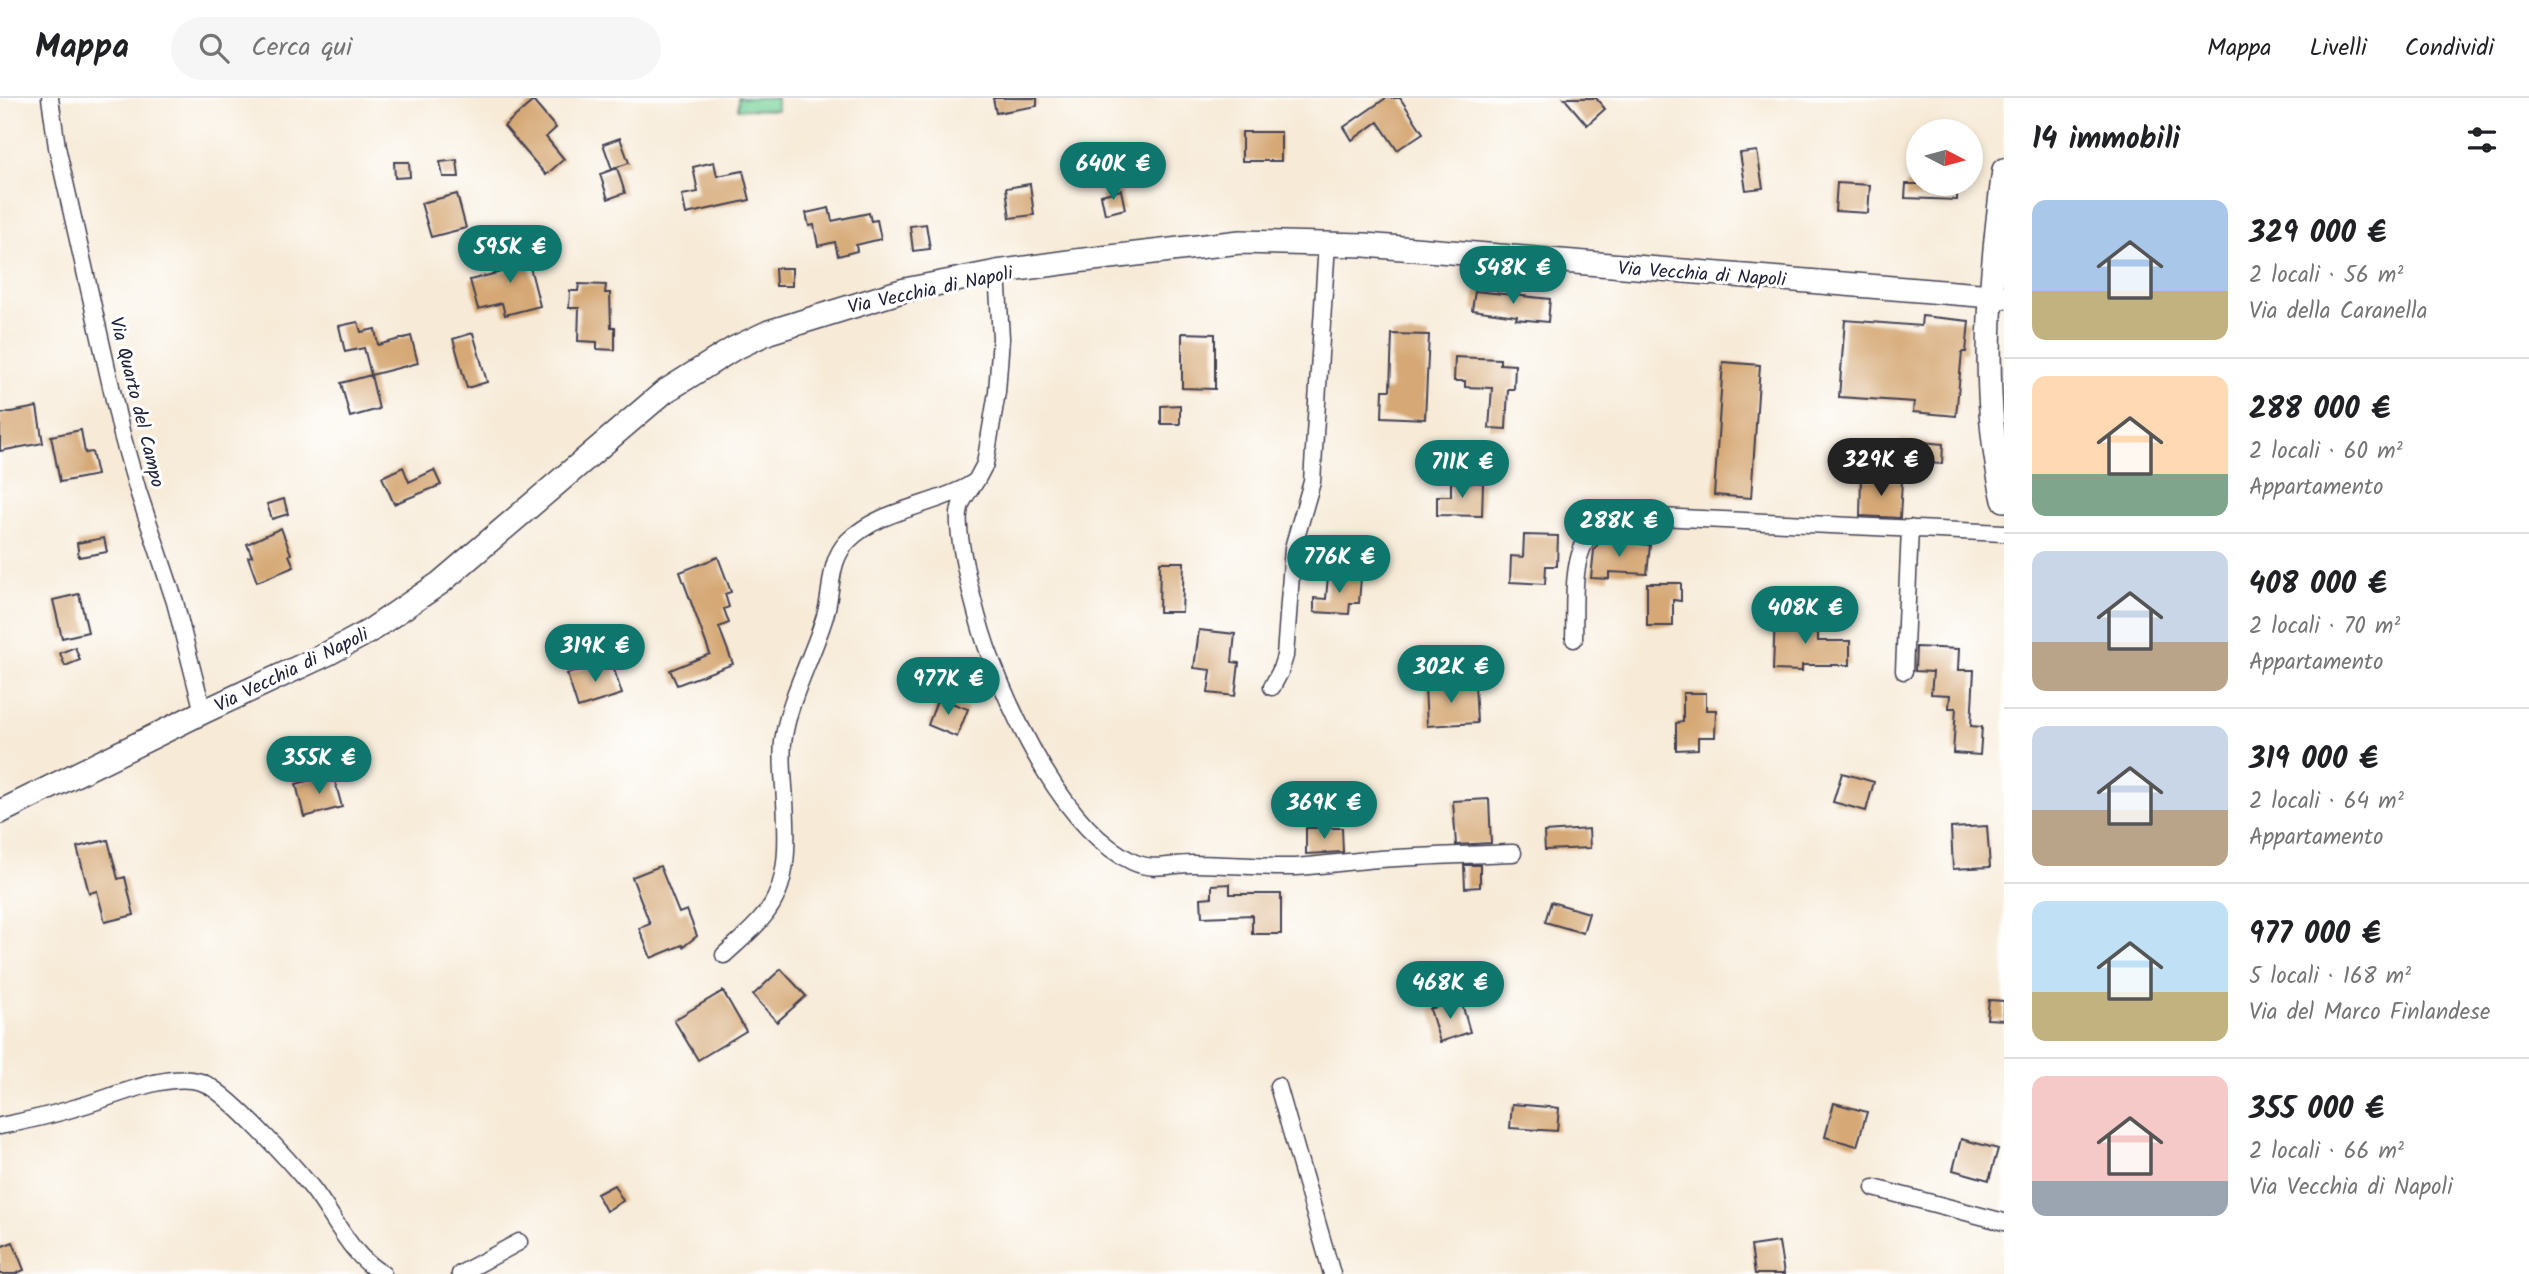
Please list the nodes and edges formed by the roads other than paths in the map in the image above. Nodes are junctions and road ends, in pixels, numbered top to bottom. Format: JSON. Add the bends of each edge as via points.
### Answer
{"nodes":[{"id":1,"x":50,"y":98,"type":"edge"},
{"id":2,"x":2004,"y":170,"type":"edge"},
{"id":3,"x":1327,"y":243,"type":"junction"},
{"id":4,"x":997,"y":272,"type":"junction"},
{"id":5,"x":1997,"y":296,"type":"edge"},
{"id":6,"x":976,"y":481,"type":"junction"},
{"id":7,"x":2004,"y":500,"type":"edge"},
{"id":8,"x":1910,"y":528,"type":"junction"},
{"id":9,"x":2004,"y":533,"type":"edge"},
{"id":10,"x":1574,"y":639,"type":"dead end"},
{"id":11,"x":1904,"y":671,"type":"dead end"},
{"id":12,"x":1272,"y":687,"type":"dead end"},
{"id":13,"x":202,"y":712,"type":"junction"},
{"id":14,"x":0,"y":812,"type":"edge"},
{"id":15,"x":1513,"y":853,"type":"dead end"},
{"id":16,"x":724,"y":955,"type":"dead end"},
{"id":17,"x":1278,"y":1086,"type":"dead end"},
{"id":18,"x":0,"y":1126,"type":"edge"},
{"id":19,"x":1874,"y":1188,"type":"dead end"},
{"id":20,"x":2004,"y":1222,"type":"edge"},
{"id":21,"x":519,"y":1242,"type":"dead end"},
{"id":22,"x":383,"y":1274,"type":"edge"},
{"id":23,"x":460,"y":1274,"type":"edge"},
{"id":24,"x":1332,"y":1274,"type":"edge"}],
"edges":[{"from":1,"to":13,"type":"street","name":"Via Quarto del Campo","via":[[55,139],[122,435],[175,602]]},
{"from":2,"to":5,"type":"street","via":[[1994,246]]},
{"from":3,"to":4,"type":"street","name":"Via Vecchia di Napoli","via":[[1218,244]]},
{"from":3,"to":5,"type":"street","name":"Via Vecchia di Napoli"},
{"from":3,"to":12,"type":"street","via":[[1312,482],[1293,548],[1285,656]]},
{"from":4,"to":6,"type":"street","via":[[1000,370],[985,464]]},
{"from":4,"to":13,"type":"street","name":"Via Vecchia di Napoli","via":[[859,303],[769,332],[733,349],[664,392],[459,568],[399,612],[335,651]]},
{"from":5,"to":7,"type":"street","via":[[1990,353],[1993,422]]},
{"from":6,"to":15,"type":"street","via":[[960,507],[959,525],[976,610],[993,665],[1054,784],[1081,822],[1116,851],[1154,868],[1196,863],[1294,867]]},
{"from":6,"to":16,"type":"street","via":[[874,523],[840,550],[825,615],[785,732],[786,848],[779,885],[768,911]]},
{"from":8,"to":9,"type":"street"},
{"from":8,"to":10,"type":"street","via":[[1637,516],[1611,520],[1590,534],[1580,551]]},
{"from":8,"to":11,"type":"street"},
{"from":13,"to":14,"type":"street","name":"Via Vecchia di Napoli"},
{"from":17,"to":24,"type":"street"},
{"from":18,"to":22,"type":"street","via":[[166,1081],[204,1083],[225,1097],[290,1164],[362,1259]]},
{"from":19,"to":20,"type":"street"},
{"from":21,"to":23,"type":"street"}]}
